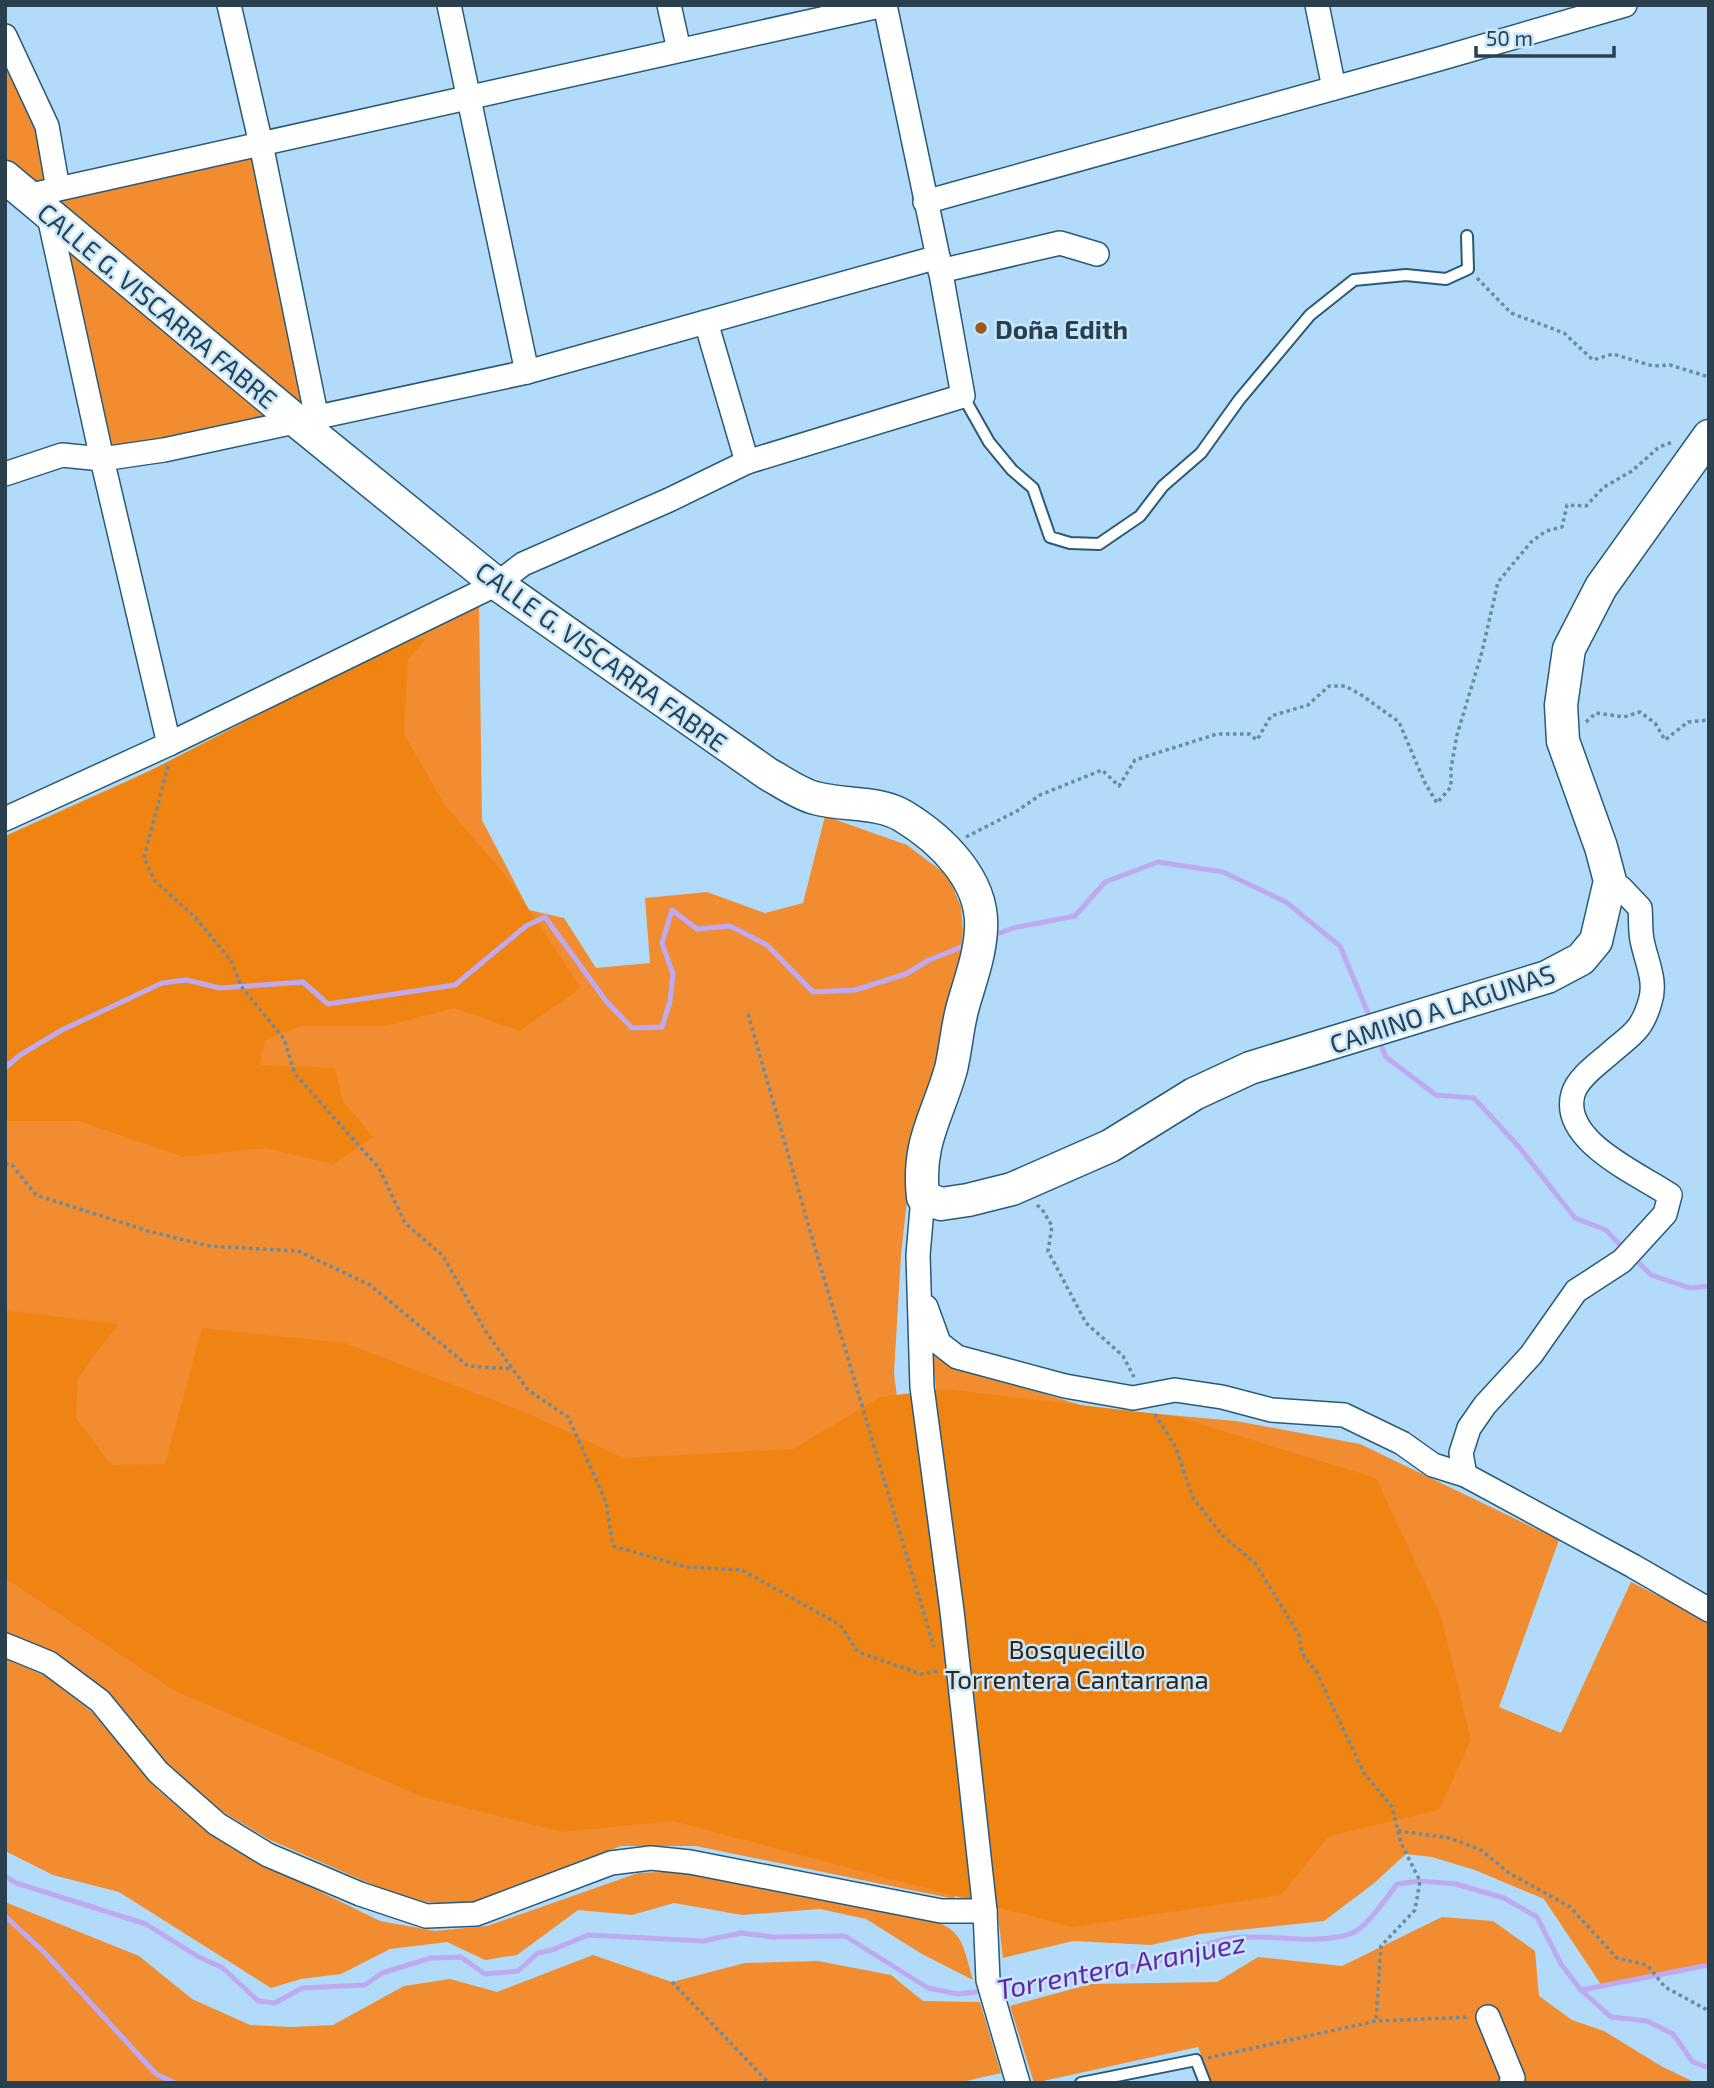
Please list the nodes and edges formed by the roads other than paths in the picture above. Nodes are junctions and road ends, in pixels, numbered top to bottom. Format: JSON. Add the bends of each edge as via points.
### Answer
{"nodes":[{"id":1,"x":229,"y":5,"type":"edge"},
{"id":2,"x":449,"y":5,"type":"edge"},
{"id":3,"x":669,"y":5,"type":"edge"},
{"id":4,"x":885,"y":5,"type":"edge"},
{"id":5,"x":1317,"y":5,"type":"edge"},
{"id":6,"x":1621,"y":6,"type":"edge"},
{"id":7,"x":5,"y":36,"type":"edge"},
{"id":8,"x":679,"y":50,"type":"junction"},
{"id":9,"x":1334,"y":88,"type":"junction"},
{"id":10,"x":469,"y":99,"type":"junction"},
{"id":11,"x":261,"y":144,"type":"junction"},
{"id":12,"x":35,"y":194,"type":"edge"},
{"id":13,"x":925,"y":202,"type":"junction"},
{"id":14,"x":1467,"y":236,"type":"dead end"},
{"id":15,"x":1097,"y":254,"type":"dead end"},
{"id":16,"x":939,"y":264,"type":"junction"},
{"id":17,"x":706,"y":322,"type":"junction"},
{"id":18,"x":527,"y":372,"type":"junction"},
{"id":19,"x":963,"y":396,"type":"junction"},
{"id":20,"x":308,"y":421,"type":"junction"},
{"id":21,"x":1706,"y":440,"type":"edge"},
{"id":22,"x":102,"y":459,"type":"junction"},
{"id":23,"x":747,"y":462,"type":"junction"},
{"id":24,"x":5,"y":474,"type":"edge"},
{"id":25,"x":498,"y":584,"type":"junction"},
{"id":26,"x":169,"y":744,"type":"junction"},
{"id":27,"x":5,"y":819,"type":"edge"},
{"id":28,"x":1610,"y":881,"type":"junction"},
{"id":29,"x":923,"y":1197,"type":"junction"},
{"id":30,"x":918,"y":1255,"type":"junction"},
{"id":31,"x":1465,"y":1475,"type":"junction"},
{"id":32,"x":1709,"y":1610,"type":"edge"},
{"id":33,"x":5,"y":1645,"type":"edge"},
{"id":34,"x":985,"y":1911,"type":"junction"},
{"id":35,"x":1488,"y":2017,"type":"road end"},
{"id":36,"x":1018,"y":2083,"type":"edge"},
{"id":37,"x":1081,"y":2083,"type":"edge"},
{"id":38,"x":1205,"y":2083,"type":"edge"},
{"id":39,"x":1511,"y":2083,"type":"edge"}],
"edges":[{"from":1,"to":11,"type":"street"},
{"from":2,"to":10,"type":"street"},
{"from":3,"to":8,"type":"street"},
{"from":4,"to":8,"type":"street"},
{"from":4,"to":13,"type":"street"},
{"from":5,"to":9,"type":"street"},
{"from":6,"to":9,"type":"street"},
{"from":7,"to":12,"type":"street","via":[[47,126]]},
{"from":8,"to":10,"type":"street"},
{"from":9,"to":13,"type":"street"},
{"from":10,"to":11,"type":"street"},
{"from":10,"to":18,"type":"street"},
{"from":11,"to":12,"type":"street"},
{"from":11,"to":20,"type":"street"},
{"from":12,"to":20,"type":"street","name":"CALLE G. VISCARRA FABRE"},
{"from":12,"to":22,"type":"street"},
{"from":13,"to":16,"type":"street"},
{"from":14,"to":19,"type":"lane","via":[[1468,269],[1446,279],[1406,275],[1354,280],[1310,315],[1201,453],[1163,486],[1140,516],[1099,544],[1050,537],[1032,488],[989,443]]},
{"from":15,"to":16,"type":"street","via":[[1060,243]]},
{"from":16,"to":17,"type":"street"},
{"from":16,"to":19,"type":"street"},
{"from":17,"to":18,"type":"street"},
{"from":17,"to":23,"type":"street"},
{"from":18,"to":20,"type":"street"},
{"from":19,"to":23,"type":"street"},
{"from":20,"to":22,"type":"street"},
{"from":20,"to":25,"type":"street","name":"CALLE G. VISCARRA FABRE"},
{"from":21,"to":28,"type":"street","name":"CAMINO A LAGUNAS","via":[[1601,587],[1569,649],[1561,705],[1563,741]]},
{"from":22,"to":24,"type":"street","via":[[62,455]]},
{"from":22,"to":26,"type":"street"},
{"from":23,"to":25,"type":"street","via":[[523,564]]},
{"from":25,"to":26,"type":"street"},
{"from":25,"to":29,"type":"street","name":"CALLE G. VISCARRA FABRE","via":[[768,774],[814,798],[899,814],[928,831],[964,872],[979,906],[980,939],[951,1068],[925,1138],[920,1174]]},
{"from":26,"to":27,"type":"street"},
{"from":28,"to":29,"type":"street","name":"CAMINO A LAGUNAS","via":[[1596,941],[1581,959],[1547,977],[1250,1068],[1194,1094],[1110,1146],[1012,1189],[941,1204]]},
{"from":28,"to":31,"type":"street","via":[[1640,908],[1651,999],[1642,1026],[1573,1092],[1571,1113],[1591,1144],[1670,1195],[1665,1214],[1622,1261],[1576,1291],[1531,1355],[1485,1405],[1469,1428],[1461,1453]]},
{"from":29,"to":30,"type":"street"},
{"from":30,"to":31,"type":"street","via":[[926,1310],[939,1343],[957,1357],[1065,1386],[1133,1398],[1175,1390],[1271,1410],[1344,1415],[1402,1443],[1433,1465]]},
{"from":30,"to":34,"type":"street","via":[[922,1387]]},
{"from":31,"to":32,"type":"street"},
{"from":33,"to":34,"type":"street","via":[[49,1663],[100,1701],[158,1772],[217,1824],[268,1855],[426,1916],[476,1914],[611,1863],[651,1858],[941,1911]]},
{"from":34,"to":36,"type":"street","via":[[990,1990]]},
{"from":35,"to":39,"type":"street","via":[[1513,2078]]},
{"from":37,"to":38,"type":"lane","via":[[1196,2060]]}]}
